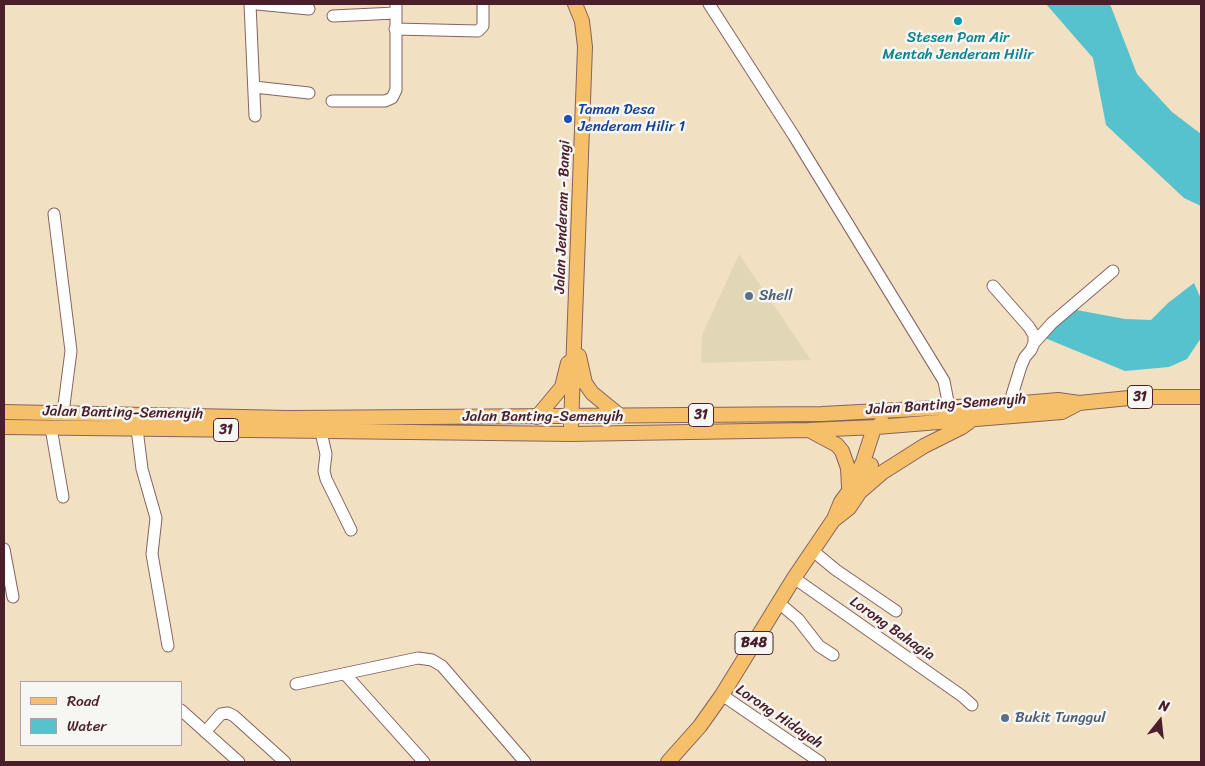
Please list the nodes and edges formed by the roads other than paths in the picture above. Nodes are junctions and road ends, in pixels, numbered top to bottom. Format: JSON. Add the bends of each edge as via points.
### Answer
{"nodes":[{"id":1,"x":250,"y":4,"type":"edge"},
{"id":2,"x":257,"y":4,"type":"edge"},
{"id":3,"x":483,"y":4,"type":"edge"},
{"id":4,"x":575,"y":4,"type":"edge"},
{"id":5,"x":709,"y":4,"type":"edge"},
{"id":6,"x":395,"y":8,"type":"edge"},
{"id":7,"x":309,"y":9,"type":"dead end"},
{"id":8,"x":333,"y":16,"type":"dead end"},
{"id":9,"x":396,"y":29,"type":"junction"},
{"id":10,"x":254,"y":87,"type":"junction"},
{"id":11,"x":308,"y":93,"type":"dead end"},
{"id":12,"x":332,"y":101,"type":"dead end"},
{"id":13,"x":255,"y":116,"type":"dead end"},
{"id":14,"x":54,"y":214,"type":"dead end"},
{"id":15,"x":1112,"y":270,"type":"dead end"},
{"id":16,"x":992,"y":286,"type":"dead end"},
{"id":17,"x":575,"y":336,"type":"junction"},
{"id":18,"x":1034,"y":343,"type":"junction"},
{"id":19,"x":1201,"y":397,"type":"edge"},
{"id":20,"x":1078,"y":403,"type":"junction"},
{"id":21,"x":1012,"y":404,"type":"junction"},
{"id":22,"x":949,"y":407,"type":"junction"},
{"id":23,"x":901,"y":409,"type":"junction"},
{"id":24,"x":4,"y":412,"type":"edge"},
{"id":25,"x":63,"y":413,"type":"junction"},
{"id":26,"x":830,"y":414,"type":"junction"},
{"id":27,"x":620,"y":416,"type":"junction"},
{"id":28,"x":537,"y":417,"type":"junction"},
{"id":29,"x":571,"y":417,"type":"junction"},
{"id":30,"x":971,"y":420,"type":"junction"},
{"id":31,"x":4,"y":427,"type":"edge"},
{"id":32,"x":877,"y":427,"type":"junction"},
{"id":33,"x":51,"y":428,"type":"junction"},
{"id":34,"x":136,"y":429,"type":"junction"},
{"id":35,"x":809,"y":430,"type":"junction"},
{"id":36,"x":321,"y":432,"type":"junction"},
{"id":37,"x":571,"y":434,"type":"junction"},
{"id":38,"x":854,"y":492,"type":"junction"},
{"id":39,"x":63,"y":497,"type":"dead end"},
{"id":40,"x":351,"y":530,"type":"dead end"},
{"id":41,"x":4,"y":549,"type":"edge"},
{"id":42,"x":813,"y":552,"type":"junction"},
{"id":43,"x":794,"y":578,"type":"junction"},
{"id":44,"x":13,"y":597,"type":"dead end"},
{"id":45,"x":779,"y":603,"type":"junction"},
{"id":46,"x":896,"y":611,"type":"dead end"},
{"id":47,"x":168,"y":646,"type":"dead end"},
{"id":48,"x":833,"y":655,"type":"dead end"},
{"id":49,"x":345,"y":674,"type":"junction"},
{"id":50,"x":296,"y":684,"type":"dead end"},
{"id":51,"x":722,"y":695,"type":"junction"},
{"id":52,"x":972,"y":705,"type":"dead end"},
{"id":53,"x":182,"y":711,"type":"edge"},
{"id":54,"x":205,"y":732,"type":"junction"},
{"id":55,"x":239,"y":762,"type":"edge"},
{"id":56,"x":285,"y":762,"type":"edge"},
{"id":57,"x":424,"y":762,"type":"edge"},
{"id":58,"x":525,"y":762,"type":"edge"},
{"id":59,"x":668,"y":762,"type":"edge"},
{"id":60,"x":820,"y":762,"type":"edge"}],
"edges":[{"from":1,"to":10,"type":"street"},
{"from":2,"to":7,"type":"street"},
{"from":3,"to":9,"type":"street","via":[[483,26],[478,31]]},
{"from":4,"to":17,"type":"main road","name":"Jalan Jenderam - Bangi","via":[[582,21],[585,48]]},
{"from":5,"to":22,"type":"street","via":[[944,382]]},
{"from":6,"to":8,"type":"street"},
{"from":6,"to":9,"type":"street"},
{"from":9,"to":12,"type":"street","via":[[396,90],[392,98],[385,101]]},
{"from":10,"to":11,"type":"street"},
{"from":10,"to":13,"type":"street"},
{"from":14,"to":25,"type":"street","via":[[72,351]]},
{"from":15,"to":18,"type":"street"},
{"from":16,"to":18,"type":"street","via":[[1029,327]]},
{"from":17,"to":27,"type":"main road","via":[[586,383],[592,393]]},
{"from":17,"to":28,"type":"main road","via":[[562,387]]},
{"from":17,"to":29,"type":"main road","name":"Jalan Jenderam - Bangi"},
{"from":18,"to":21,"type":"street","via":[[1021,366]]},
{"from":19,"to":20,"type":"main road","name":"Jalan Banting-Semenyih","number":"31","via":[[1139,397]]},
{"from":20,"to":21,"type":"main road","name":"Jalan Banting-Semenyih","number":"31","via":[[1058,400]]},
{"from":20,"to":30,"type":"main road","name":"Jalan Banting-Semenyih","number":"31","via":[[1062,412]]},
{"from":21,"to":22,"type":"main road","name":"Jalan Banting-Semenyih","number":"31"},
{"from":22,"to":23,"type":"main road","name":"Jalan Banting-Semenyih","number":"31"},
{"from":23,"to":26,"type":"main road","name":"Jalan Banting-Semenyih","number":"31"},
{"from":23,"to":32,"type":"main road"},
{"from":24,"to":25,"type":"main road","name":"Jalan Banting-Semenyih","number":"31"},
{"from":25,"to":28,"type":"main road","name":"Jalan Banting-Semenyih","number":"31","via":[[289,418]]},
{"from":26,"to":27,"type":"main road","name":"Jalan Banting-Semenyih","number":"31"},
{"from":26,"to":32,"type":"main road","via":[[864,418]]},
{"from":27,"to":29,"type":"main road","name":"Jalan Banting-Semenyih","number":"31"},
{"from":28,"to":29,"type":"main road","name":"Jalan Banting-Semenyih","number":"31"},
{"from":29,"to":37,"type":"main road","name":"Jalan Jenderam - Bangi"},
{"from":30,"to":32,"type":"main road","name":"Jalan Banting-Semenyih","number":"31"},
{"from":30,"to":38,"type":"main road"},
{"from":31,"to":33,"type":"main road","name":"Jalan Banting-Semenyih","number":"31"},
{"from":32,"to":35,"type":"main road","name":"Jalan Banting-Semenyih","number":"31"},
{"from":32,"to":38,"type":"main road","number":"B48"},
{"from":33,"to":34,"type":"main road","name":"Jalan Banting-Semenyih","number":"31"},
{"from":33,"to":39,"type":"street"},
{"from":34,"to":36,"type":"main road","name":"Jalan Banting-Semenyih","number":"31"},
{"from":34,"to":47,"type":"street","via":[[142,469],[156,518],[152,554]]},
{"from":35,"to":37,"type":"main road","name":"Jalan Banting-Semenyih","number":"31"},
{"from":35,"to":38,"type":"main road","via":[[842,451]]},
{"from":36,"to":37,"type":"main road","name":"Jalan Banting-Semenyih","number":"31"},
{"from":36,"to":40,"type":"street","via":[[326,454],[326,479]]},
{"from":38,"to":42,"type":"main road","number":"B48","via":[[841,502]]},
{"from":41,"to":44,"type":"street"},
{"from":42,"to":43,"type":"main road","number":"B48"},
{"from":42,"to":46,"type":"street"},
{"from":43,"to":45,"type":"main road","number":"B48"},
{"from":43,"to":52,"type":"street","name":"Lorong Bahagia"},
{"from":45,"to":48,"type":"street","via":[[798,619],[819,646]]},
{"from":45,"to":51,"type":"main road","number":"B48"},
{"from":49,"to":50,"type":"street"},
{"from":49,"to":57,"type":"street"},
{"from":49,"to":58,"type":"street","via":[[418,658],[432,660],[442,666]]},
{"from":51,"to":59,"type":"main road","number":"B48"},
{"from":51,"to":60,"type":"street","name":"Lorong Hidayah"},
{"from":53,"to":54,"type":"street"},
{"from":54,"to":55,"type":"street"},
{"from":54,"to":56,"type":"street","via":[[221,714],[228,713]]}]}
